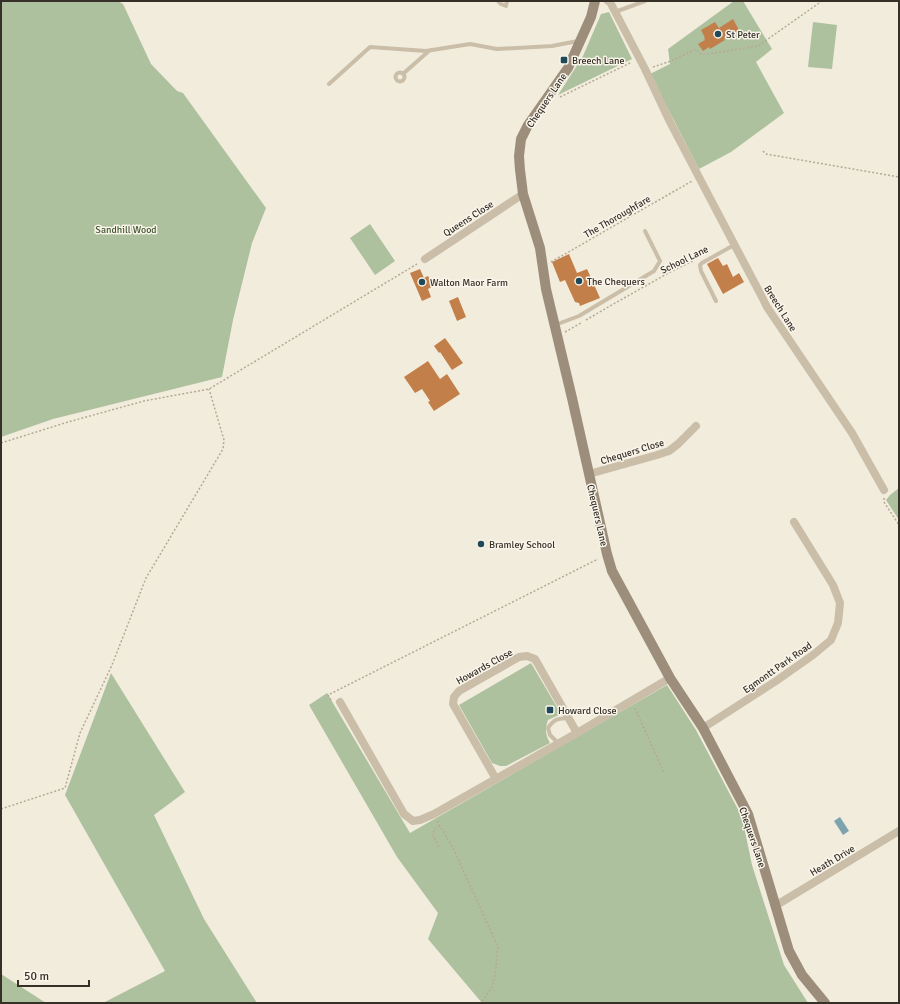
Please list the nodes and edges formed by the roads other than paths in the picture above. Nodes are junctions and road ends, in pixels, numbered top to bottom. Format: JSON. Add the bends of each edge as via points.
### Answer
{"nodes":[{"id":1,"x":498,"y":1,"type":"edge"},
{"id":2,"x":507,"y":1,"type":"edge"},
{"id":3,"x":595,"y":1,"type":"edge"},
{"id":4,"x":608,"y":1,"type":"edge"},
{"id":5,"x":645,"y":1,"type":"edge"},
{"id":6,"x":615,"y":12,"type":"junction"},
{"id":7,"x":581,"y":40,"type":"junction"},
{"id":8,"x":430,"y":50,"type":"junction"},
{"id":9,"x":404,"y":73,"type":"dead end"},
{"id":10,"x":329,"y":84,"type":"dead end"},
{"id":11,"x":524,"y":194,"type":"junction"},
{"id":12,"x":645,"y":231,"type":"dead end"},
{"id":13,"x":734,"y":245,"type":"junction"},
{"id":14,"x":425,"y":259,"type":"road end"},
{"id":15,"x":716,"y":301,"type":"dead end"},
{"id":16,"x":555,"y":325,"type":"junction"},
{"id":17,"x":696,"y":426,"type":"dead end"},
{"id":18,"x":589,"y":474,"type":"junction"},
{"id":19,"x":884,"y":490,"type":"road end"},
{"id":20,"x":794,"y":522,"type":"dead end"},
{"id":21,"x":670,"y":678,"type":"junction"},
{"id":22,"x":340,"y":702,"type":"road end"},
{"id":23,"x":568,"y":718,"type":"junction"},
{"id":24,"x":703,"y":728,"type":"junction"},
{"id":25,"x":577,"y":733,"type":"junction"},
{"id":26,"x":558,"y":743,"type":"junction"},
{"id":27,"x":496,"y":779,"type":"junction"},
{"id":28,"x":899,"y":831,"type":"edge"},
{"id":29,"x":775,"y":906,"type":"junction"},
{"id":30,"x":825,"y":1003,"type":"edge"}],
"edges":[{"from":1,"to":2,"type":"lane","via":[[506,6]]},
{"from":3,"to":7,"type":"main road","name":"Chequers Lane"},
{"from":4,"to":6,"type":"street","name":"Breech Lane"},
{"from":5,"to":6,"type":"lane"},
{"from":6,"to":13,"type":"street","name":"Breech Lane"},
{"from":7,"to":8,"type":"lane","via":[[552,46],[497,49],[470,44]]},
{"from":7,"to":11,"type":"main road","name":"Chequers Lane","via":[[568,68],[521,139],[519,156]]},
{"from":8,"to":9,"type":"lane"},
{"from":8,"to":10,"type":"lane","via":[[370,47]]},
{"from":11,"to":14,"type":"street","name":"Queens Close"},
{"from":11,"to":16,"type":"main road","name":"Chequers Lane","via":[[540,248]]},
{"from":12,"to":16,"type":"lane","via":[[660,261],[654,271],[579,316]]},
{"from":13,"to":15,"type":"lane","via":[[700,264]]},
{"from":13,"to":19,"type":"street","name":"Breech Lane","via":[[767,307],[852,433]]},
{"from":16,"to":18,"type":"main road","name":"Chequers Lane"},
{"from":17,"to":18,"type":"street","name":"Chequers Close","via":[[669,451]]},
{"from":18,"to":21,"type":"main road","name":"Chequers Lane","via":[[612,571]]},
{"from":20,"to":24,"type":"street","name":"Egmontt Park Road","via":[[833,585],[840,603],[838,623],[830,640],[813,655]]},
{"from":21,"to":24,"type":"main road","name":"Chequers Lane"},
{"from":21,"to":25,"type":"street"},
{"from":22,"to":27,"type":"street","via":[[404,814],[413,820],[434,814]]},
{"from":23,"to":25,"type":"street","name":"Howards Close"},
{"from":23,"to":26,"type":"lane","via":[[558,719],[548,728],[550,735]]},
{"from":23,"to":27,"type":"street","name":"Howards Close","via":[[535,659],[527,656],[519,657],[459,691],[454,697],[453,704]]},
{"from":24,"to":29,"type":"main road","name":"Chequers Lane","via":[[748,814]]},
{"from":25,"to":26,"type":"street"},
{"from":26,"to":27,"type":"street"},
{"from":28,"to":29,"type":"street","name":"Heath Drive"},
{"from":29,"to":30,"type":"main road","name":"Chequers Lane","via":[[789,952],[802,975]]}]}
